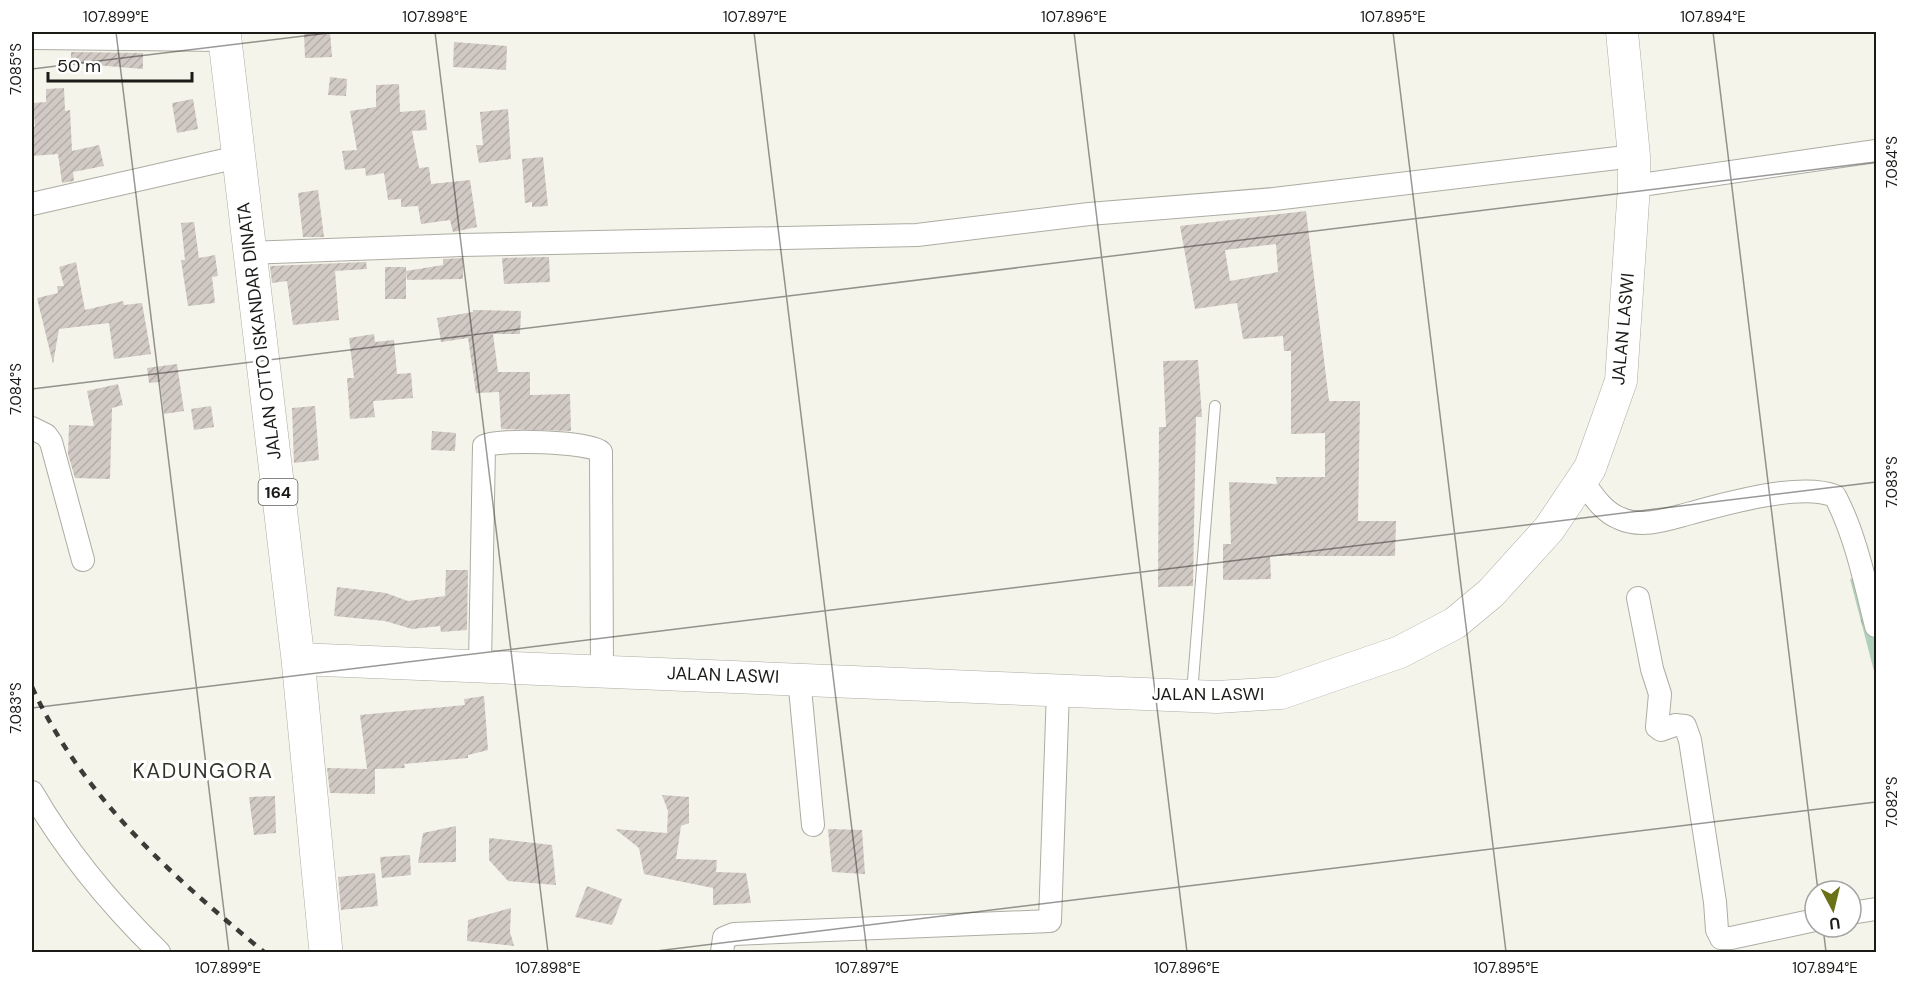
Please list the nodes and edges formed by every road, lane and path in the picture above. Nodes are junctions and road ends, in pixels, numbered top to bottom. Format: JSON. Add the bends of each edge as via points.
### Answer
{"nodes":[{"id":1,"x":1622,"y":32,"type":"edge"},
{"id":2,"x":224,"y":36,"type":"edge"},
{"id":3,"x":32,"y":38,"type":"edge"},
{"id":4,"x":1876,"y":152,"type":"edge"},
{"id":5,"x":238,"y":158,"type":"junction"},
{"id":6,"x":1634,"y":171,"type":"junction"},
{"id":7,"x":32,"y":204,"type":"edge"},
{"id":8,"x":250,"y":253,"type":"junction"},
{"id":9,"x":1215,"y":406,"type":"dead end"},
{"id":10,"x":32,"y":428,"type":"edge"},
{"id":11,"x":1581,"y":479,"type":"junction"},
{"id":12,"x":83,"y":560,"type":"dead end"},
{"id":13,"x":1638,"y":598,"type":"dead end"},
{"id":14,"x":1876,"y":626,"type":"edge"},
{"id":15,"x":298,"y":659,"type":"junction"},
{"id":16,"x":480,"y":665,"type":"junction"},
{"id":17,"x":602,"y":670,"type":"junction"},
{"id":18,"x":799,"y":678,"type":"junction"},
{"id":19,"x":1058,"y":690,"type":"junction"},
{"id":20,"x":1192,"y":696,"type":"junction"},
{"id":21,"x":32,"y":792,"type":"edge"},
{"id":22,"x":813,"y":825,"type":"dead end"},
{"id":23,"x":1803,"y":923,"type":"edge"},
{"id":24,"x":159,"y":952,"type":"edge"},
{"id":25,"x":326,"y":952,"type":"edge"},
{"id":26,"x":722,"y":952,"type":"edge"}],
"edges":[{"from":1,"to":6,"type":"street","name":"JALAN LASWI"},
{"from":2,"to":3,"type":"street"},
{"from":2,"to":5,"type":"main road","name":"JALAN OTTO ISKANDAR DINATA","number":"164"},
{"from":4,"to":6,"type":"street"},
{"from":5,"to":7,"type":"street"},
{"from":5,"to":8,"type":"main road","name":"JALAN OTTO ISKANDAR DINATA","number":"164"},
{"from":6,"to":8,"type":"street","via":[[1089,214],[917,235]]},
{"from":6,"to":11,"type":"street","name":"JALAN LASWI","via":[[1621,381],[1602,440]]},
{"from":8,"to":15,"type":"main road","name":"JALAN OTTO ISKANDAR DINATA","number":"164"},
{"from":9,"to":20,"type":"lane"},
{"from":10,"to":12,"type":"street","via":[[51,442]]},
{"from":11,"to":14,"type":"street","via":[[1605,510],[1620,519],[1640,523],[1659,522],[1716,506],[1823,490],[1835,496],[1855,548]]},
{"from":11,"to":20,"type":"street","name":"JALAN LASWI","via":[[1550,529],[1522,562],[1455,623],[1400,652],[1281,693]]},
{"from":13,"to":23,"type":"street","via":[[1660,694],[1657,727],[1661,730],[1685,726],[1690,740],[1716,930],[1721,938],[1731,938]]},
{"from":15,"to":16,"type":"street","name":"JALAN LASWI"},
{"from":15,"to":25,"type":"main road","name":"JALAN OTTO ISKANDAR DINATA","number":"164"},
{"from":16,"to":17,"type":"street","name":"JALAN LASWI"},
{"from":16,"to":17,"type":"street","via":[[484,446],[520,442],[579,445],[601,452]]},
{"from":17,"to":18,"type":"street","name":"JALAN LASWI"},
{"from":18,"to":19,"type":"street","name":"JALAN LASWI"},
{"from":18,"to":22,"type":"street"},
{"from":19,"to":20,"type":"street","name":"JALAN LASWI"},
{"from":19,"to":26,"type":"street","via":[[1050,921],[734,934],[724,938]]},
{"from":21,"to":24,"type":"street","via":[[81,865],[123,917]]}]}
